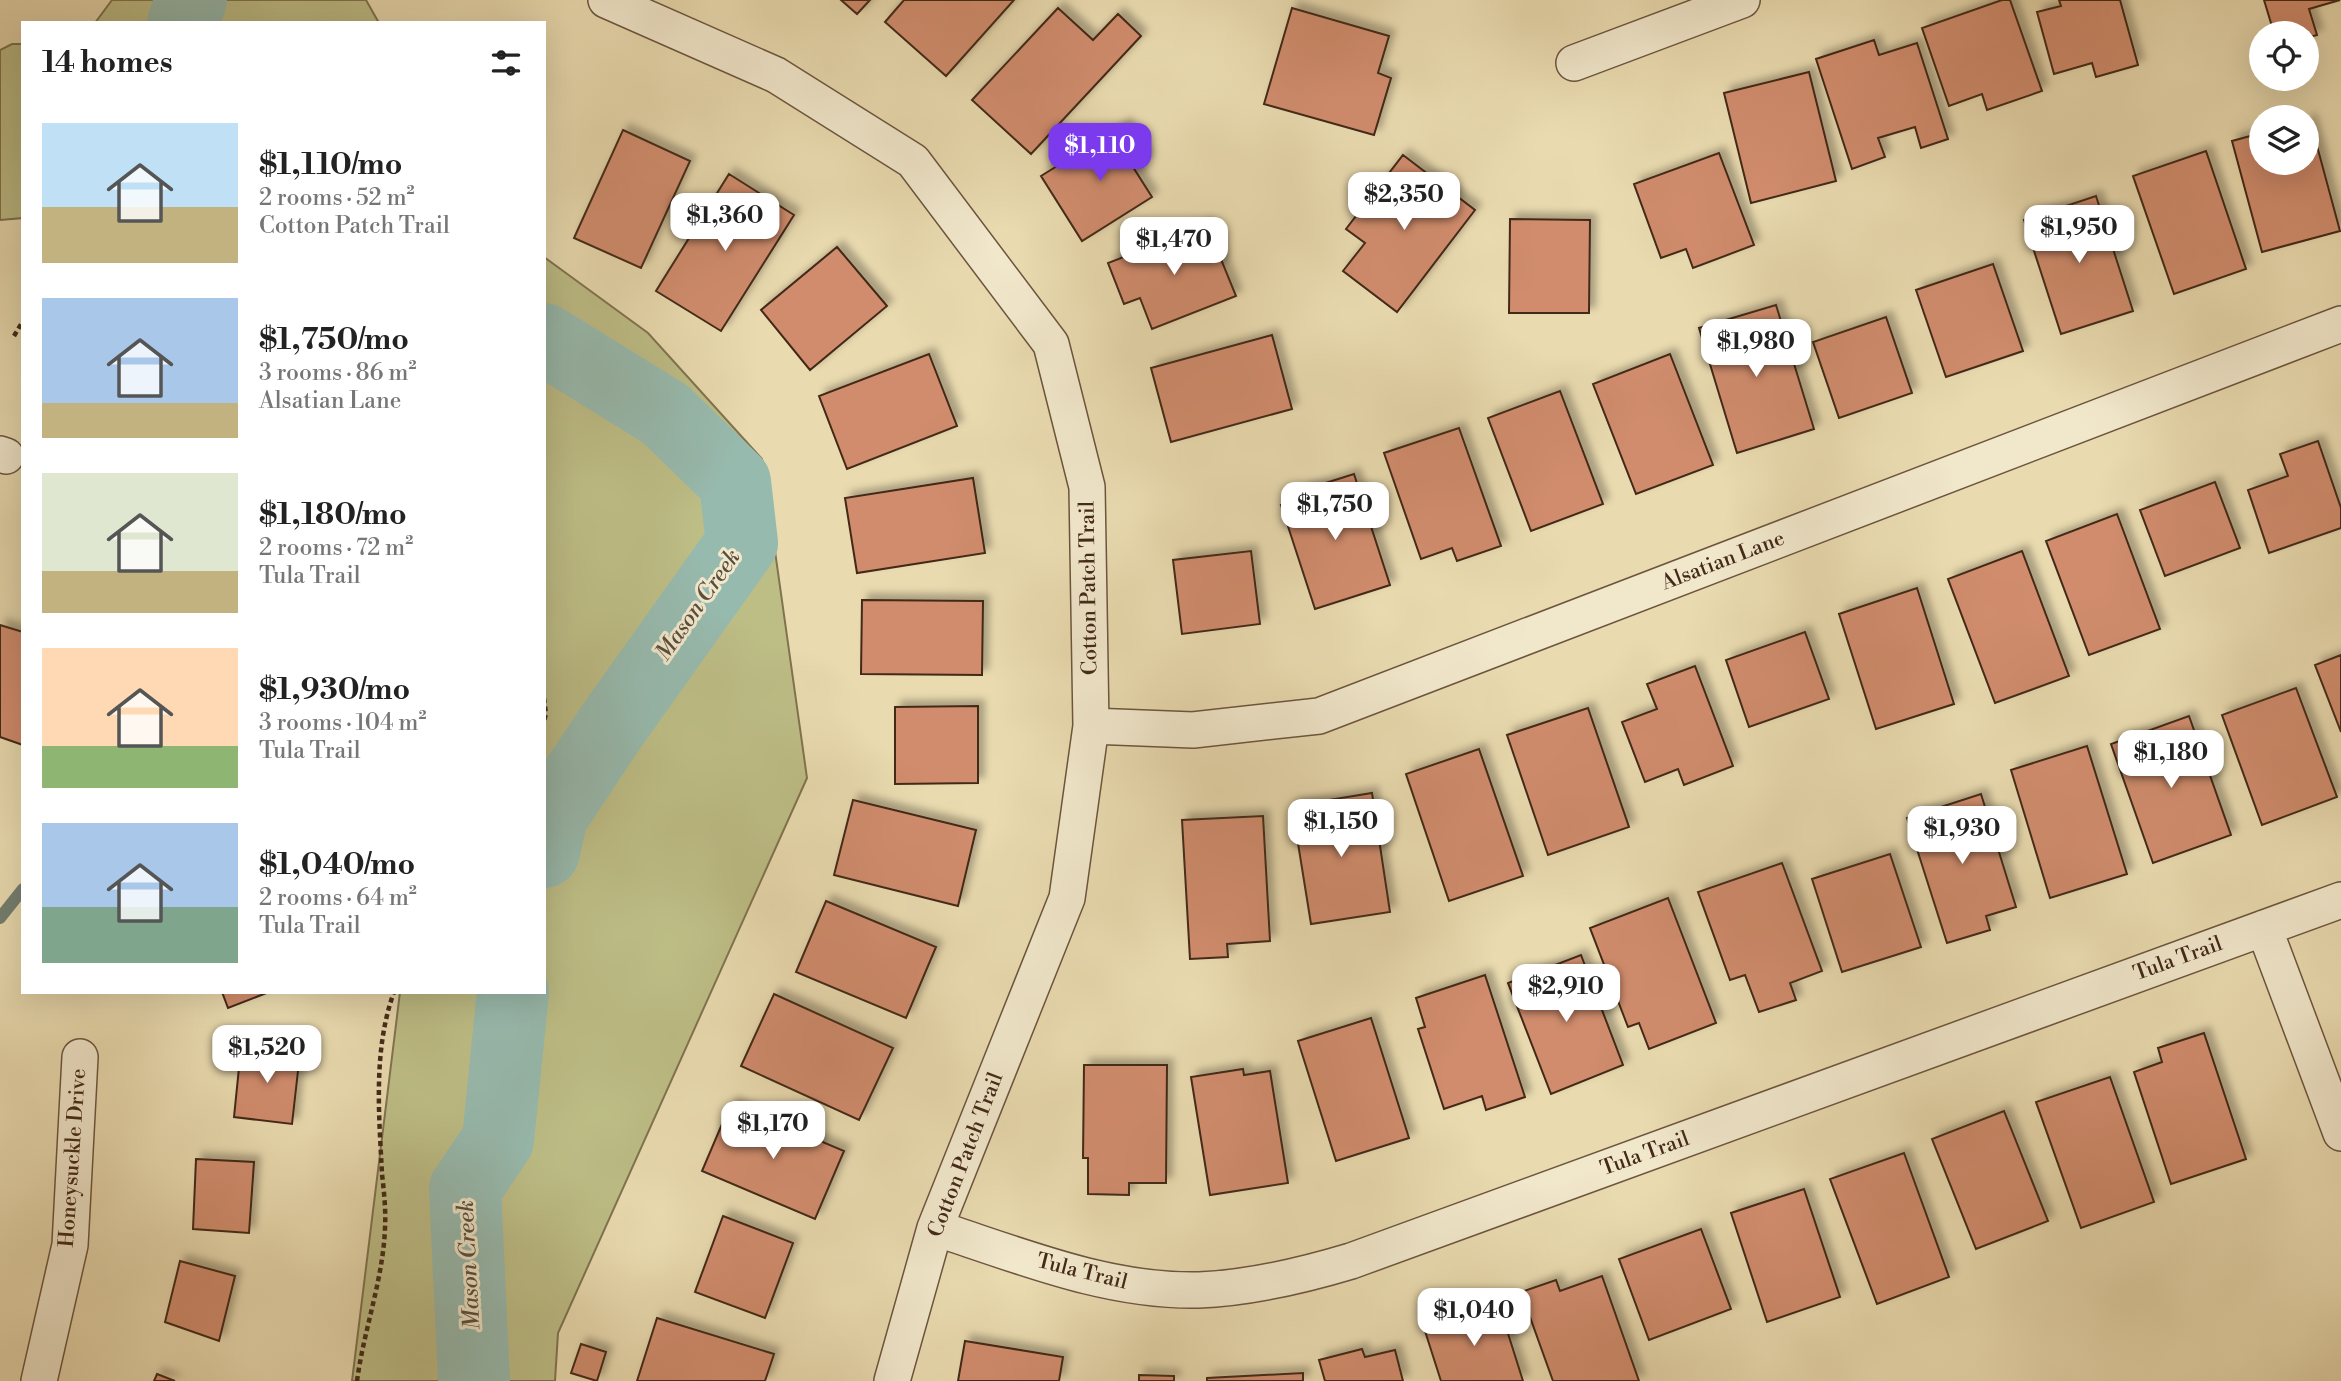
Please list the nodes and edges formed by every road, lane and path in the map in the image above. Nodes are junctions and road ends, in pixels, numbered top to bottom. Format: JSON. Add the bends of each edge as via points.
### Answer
{"nodes":[{"id":1,"x":606,"y":0,"type":"edge"},
{"id":2,"x":1742,"y":0,"type":"edge"},
{"id":3,"x":1574,"y":63,"type":"dead end"},
{"id":4,"x":21,"y":324,"type":"edge"},
{"id":5,"x":2341,"y":324,"type":"edge"},
{"id":6,"x":14,"y":336,"type":"dead end"},
{"id":7,"x":1091,"y":726,"type":"junction"},
{"id":8,"x":2341,"y":900,"type":"edge"},
{"id":9,"x":2264,"y":928,"type":"junction"},
{"id":10,"x":393,"y":994,"type":"edge"},
{"id":11,"x":80,"y":1057,"type":"dead end"},
{"id":12,"x":2341,"y":1133,"type":"edge"},
{"id":13,"x":936,"y":1228,"type":"junction"},
{"id":14,"x":39,"y":1381,"type":"edge"},
{"id":15,"x":356,"y":1381,"type":"edge"},
{"id":16,"x":892,"y":1381,"type":"edge"}],
"edges":[{"from":1,"to":7,"type":"street","name":"Cotton Patch Trail","via":[[776,75],[914,161],[1051,344],[1087,487]]},
{"from":2,"to":3,"type":"street"},
{"from":4,"to":6,"type":"path"},
{"from":5,"to":7,"type":"street","name":"Alsatian Lane","via":[[1319,716],[1193,730]]},
{"from":7,"to":13,"type":"street","name":"Cotton Patch Trail","via":[[1067,898]]},
{"from":8,"to":9,"type":"street","name":"Tula Trail"},
{"from":9,"to":12,"type":"street"},
{"from":9,"to":13,"type":"street","name":"Tula Trail","via":[[1364,1257],[1302,1275],[1199,1290],[1149,1287],[1069,1272]]},
{"from":10,"to":15,"type":"path","via":[[378,1096],[386,1225]]},
{"from":11,"to":14,"type":"street","name":"Honeysuckle Drive","via":[[70,1245]]},
{"from":13,"to":16,"type":"street","name":"Cotton Patch Trail"}]}
